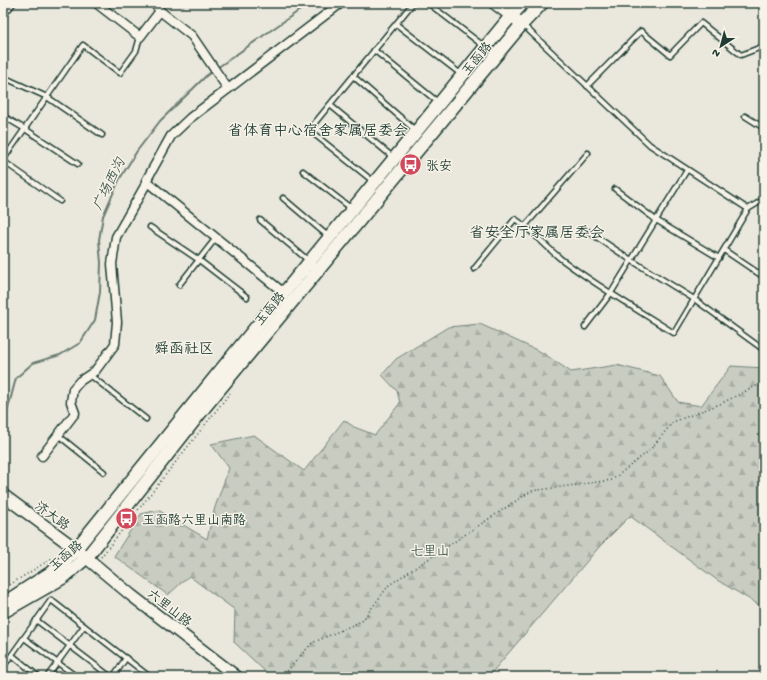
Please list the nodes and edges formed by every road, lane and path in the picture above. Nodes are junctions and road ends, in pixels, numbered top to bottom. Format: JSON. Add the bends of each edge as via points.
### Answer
{"nodes":[{"id":1,"x":11,"y":3,"type":"edge"},
{"id":2,"x":96,"y":3,"type":"edge"},
{"id":3,"x":154,"y":3,"type":"edge"},
{"id":4,"x":341,"y":3,"type":"edge"},
{"id":5,"x":413,"y":3,"type":"edge"},
{"id":6,"x":428,"y":3,"type":"edge"},
{"id":7,"x":494,"y":3,"type":"edge"},
{"id":8,"x":523,"y":3,"type":"edge"},
{"id":9,"x":542,"y":3,"type":"edge"},
{"id":10,"x":160,"y":11,"type":"junction"},
{"id":11,"x":3,"y":13,"type":"edge"},
{"id":12,"x":511,"y":16,"type":"junction"},
{"id":13,"x":396,"y":24,"type":"junction"},
{"id":14,"x":522,"y":24,"type":"junction"},
{"id":15,"x":140,"y":37,"type":"junction"},
{"id":16,"x":764,"y":46,"type":"edge"},
{"id":17,"x":485,"y":48,"type":"junction"},
{"id":18,"x":374,"y":50,"type":"junction"},
{"id":19,"x":462,"y":75,"type":"junction"},
{"id":20,"x":353,"y":76,"type":"junction"},
{"id":21,"x":3,"y":77,"type":"edge"},
{"id":22,"x":587,"y":86,"type":"junction"},
{"id":23,"x":228,"y":89,"type":"junction"},
{"id":24,"x":47,"y":97,"type":"junction"},
{"id":25,"x":440,"y":103,"type":"junction"},
{"id":26,"x":330,"y":105,"type":"junction"},
{"id":27,"x":3,"y":116,"type":"edge"},
{"id":28,"x":745,"y":116,"type":"dead end"},
{"id":29,"x":764,"y":128,"type":"edge"},
{"id":30,"x":25,"y":129,"type":"junction"},
{"id":31,"x":416,"y":132,"type":"junction"},
{"id":32,"x":102,"y":135,"type":"dead end"},
{"id":33,"x":588,"y":153,"type":"dead end"},
{"id":34,"x":394,"y":158,"type":"junction"},
{"id":35,"x":3,"y":161,"type":"edge"},
{"id":36,"x":78,"y":164,"type":"dead end"},
{"id":37,"x":687,"y":170,"type":"junction"},
{"id":38,"x":303,"y":171,"type":"dead end"},
{"id":39,"x":374,"y":183,"type":"junction"},
{"id":40,"x":146,"y":184,"type":"dead end"},
{"id":41,"x":615,"y":189,"type":"dead end"},
{"id":42,"x":764,"y":196,"type":"edge"},
{"id":43,"x":283,"y":198,"type":"dead end"},
{"id":44,"x":60,"y":201,"type":"dead end"},
{"id":45,"x":748,"y":209,"type":"junction"},
{"id":46,"x":352,"y":210,"type":"junction"},
{"id":47,"x":260,"y":220,"type":"dead end"},
{"id":48,"x":656,"y":220,"type":"junction"},
{"id":49,"x":525,"y":226,"type":"junction"},
{"id":50,"x":150,"y":227,"type":"dead end"},
{"id":51,"x":586,"y":230,"type":"dead end"},
{"id":52,"x":330,"y":237,"type":"junction"},
{"id":53,"x":216,"y":238,"type":"junction"},
{"id":54,"x":724,"y":250,"type":"junction"},
{"id":55,"x":719,"y":258,"type":"junction"},
{"id":56,"x":199,"y":260,"type":"junction"},
{"id":57,"x":631,"y":260,"type":"junction"},
{"id":58,"x":310,"y":262,"type":"junction"},
{"id":59,"x":474,"y":269,"type":"dead end"},
{"id":60,"x":764,"y":276,"type":"edge"},
{"id":61,"x":179,"y":285,"type":"dead end"},
{"id":62,"x":284,"y":293,"type":"junction"},
{"id":63,"x":611,"y":293,"type":"junction"},
{"id":64,"x":247,"y":297,"type":"dead end"},
{"id":65,"x":694,"y":299,"type":"junction"},
{"id":66,"x":585,"y":327,"type":"dead end"},
{"id":67,"x":764,"y":350,"type":"edge"},
{"id":68,"x":89,"y":375,"type":"junction"},
{"id":69,"x":764,"y":386,"type":"edge"},
{"id":70,"x":146,"y":419,"type":"dead end"},
{"id":71,"x":58,"y":435,"type":"junction"},
{"id":72,"x":42,"y":456,"type":"dead end"},
{"id":73,"x":104,"y":472,"type":"dead end"},
{"id":74,"x":3,"y":495,"type":"edge"},
{"id":75,"x":76,"y":549,"type":"junction"},
{"id":76,"x":87,"y":557,"type":"junction"},
{"id":77,"x":3,"y":604,"type":"edge"},
{"id":78,"x":3,"y":612,"type":"edge"},
{"id":79,"x":36,"y":620,"type":"junction"},
{"id":80,"x":84,"y":626,"type":"junction"},
{"id":81,"x":24,"y":638,"type":"junction"},
{"id":82,"x":70,"y":646,"type":"junction"},
{"id":83,"x":3,"y":656,"type":"edge"},
{"id":84,"x":12,"y":656,"type":"junction"},
{"id":85,"x":126,"y":658,"type":"junction"},
{"id":86,"x":8,"y":660,"type":"junction"},
{"id":87,"x":58,"y":662,"type":"junction"},
{"id":88,"x":3,"y":667,"type":"edge"},
{"id":89,"x":286,"y":672,"type":"junction"},
{"id":90,"x":3,"y":673,"type":"edge"},
{"id":91,"x":8,"y":677,"type":"edge"},
{"id":92,"x":39,"y":677,"type":"edge"},
{"id":93,"x":47,"y":677,"type":"edge"},
{"id":94,"x":77,"y":677,"type":"edge"},
{"id":95,"x":112,"y":677,"type":"edge"},
{"id":96,"x":150,"y":677,"type":"edge"},
{"id":97,"x":237,"y":677,"type":"edge"},
{"id":98,"x":282,"y":677,"type":"edge"},
{"id":99,"x":291,"y":677,"type":"edge"}],
"edges":[{"from":1,"to":11,"type":"street"},
{"from":2,"to":15,"type":"street"},
{"from":3,"to":10,"type":"street"},
{"from":4,"to":23,"type":"street"},
{"from":5,"to":13,"type":"lane"},
{"from":6,"to":17,"type":"lane"},
{"from":7,"to":12,"type":"main road"},
{"from":8,"to":12,"type":"main road","name":"玉函路"},
{"from":9,"to":14,"type":"main road","name":"玉函路"},
{"from":10,"to":15,"type":"street"},
{"from":10,"to":23,"type":"street","via":[[192,36]]},
{"from":12,"to":14,"type":"main road"},
{"from":12,"to":17,"type":"main road","name":"玉函路"},
{"from":13,"to":18,"type":"lane"},
{"from":13,"to":19,"type":"lane"},
{"from":14,"to":22,"type":"lane"},
{"from":14,"to":76,"type":"main road","name":"玉函路","via":[[204,408]]},
{"from":15,"to":24,"type":"lane","via":[[136,51],[120,72],[83,45]]},
{"from":16,"to":22,"type":"lane","via":[[741,55],[701,23],[670,55],[640,31]]},
{"from":17,"to":19,"type":"main road","name":"玉函路"},
{"from":18,"to":20,"type":"lane"},
{"from":18,"to":25,"type":"lane"},
{"from":19,"to":25,"type":"main road","name":"玉函路"},
{"from":20,"to":26,"type":"lane"},
{"from":20,"to":31,"type":"lane"},
{"from":21,"to":24,"type":"lane"},
{"from":22,"to":37,"type":"lane","via":[[650,145]]},
{"from":23,"to":53,"type":"street","via":[[171,136],[146,182]]},
{"from":24,"to":30,"type":"lane"},
{"from":24,"to":32,"type":"lane"},
{"from":25,"to":31,"type":"main road","name":"玉函路"},
{"from":26,"to":34,"type":"lane"},
{"from":26,"to":39,"type":"lane","via":[[309,130]]},
{"from":27,"to":30,"type":"lane"},
{"from":28,"to":29,"type":"lane"},
{"from":30,"to":35,"type":"lane"},
{"from":30,"to":36,"type":"lane"},
{"from":31,"to":34,"type":"main road","name":"玉函路"},
{"from":33,"to":49,"type":"lane"},
{"from":34,"to":39,"type":"main road","name":"玉函路"},
{"from":35,"to":44,"type":"lane"},
{"from":37,"to":45,"type":"lane"},
{"from":37,"to":48,"type":"lane"},
{"from":38,"to":46,"type":"lane"},
{"from":39,"to":46,"type":"main road","name":"玉函路"},
{"from":40,"to":68,"type":"street","via":[[116,237],[112,264],[117,322],[115,344],[95,371]]},
{"from":41,"to":48,"type":"lane"},
{"from":42,"to":45,"type":"lane"},
{"from":43,"to":52,"type":"lane"},
{"from":45,"to":54,"type":"lane"},
{"from":46,"to":52,"type":"main road","name":"玉函路"},
{"from":47,"to":58,"type":"lane"},
{"from":48,"to":55,"type":"lane"},
{"from":48,"to":57,"type":"lane"},
{"from":49,"to":59,"type":"lane","via":[[515,219]]},
{"from":49,"to":63,"type":"lane","via":[[560,258]]},
{"from":50,"to":56,"type":"lane"},
{"from":51,"to":57,"type":"lane"},
{"from":52,"to":58,"type":"main road","name":"玉函路"},
{"from":53,"to":56,"type":"lane"},
{"from":53,"to":62,"type":"street"},
{"from":54,"to":55,"type":"lane"},
{"from":54,"to":60,"type":"lane"},
{"from":55,"to":65,"type":"lane"},
{"from":56,"to":61,"type":"lane"},
{"from":56,"to":64,"type":"lane"},
{"from":57,"to":63,"type":"lane"},
{"from":57,"to":65,"type":"lane"},
{"from":58,"to":62,"type":"main road","name":"玉函路"},
{"from":62,"to":75,"type":"main road","name":"玉函路"},
{"from":63,"to":65,"type":"lane","via":[[674,333]]},
{"from":63,"to":66,"type":"lane"},
{"from":65,"to":67,"type":"lane"},
{"from":68,"to":70,"type":"lane"},
{"from":68,"to":71,"type":"street","via":[[73,389],[71,402],[75,413]]},
{"from":69,"to":89,"type":"path","via":[[756,386],[720,404],[673,422],[650,450],[612,480],[531,491],[389,585],[362,620],[312,643]]},
{"from":71,"to":72,"type":"street"},
{"from":71,"to":73,"type":"lane"},
{"from":74,"to":75,"type":"main road","name":"济大路"},
{"from":75,"to":76,"type":"main road","name":"济大路"},
{"from":75,"to":77,"type":"main road","name":"玉函路","via":[[58,568]]},
{"from":76,"to":78,"type":"main road","name":"玉函路","via":[[64,577]]},
{"from":76,"to":97,"type":"main road","name":"六里山路","via":[[131,595]]},
{"from":79,"to":80,"type":"lane","via":[[51,600]]},
{"from":79,"to":81,"type":"lane"},
{"from":79,"to":82,"type":"lane"},
{"from":80,"to":82,"type":"lane"},
{"from":80,"to":85,"type":"lane"},
{"from":81,"to":84,"type":"lane"},
{"from":81,"to":87,"type":"lane"},
{"from":82,"to":87,"type":"lane"},
{"from":82,"to":95,"type":"lane"},
{"from":83,"to":86,"type":"lane"},
{"from":84,"to":86,"type":"lane"},
{"from":84,"to":92,"type":"lane"},
{"from":85,"to":95,"type":"lane"},
{"from":85,"to":96,"type":"lane"},
{"from":86,"to":88,"type":"lane"},
{"from":87,"to":93,"type":"lane"},
{"from":87,"to":94,"type":"lane"},
{"from":89,"to":98,"type":"path"},
{"from":89,"to":99,"type":"path"},
{"from":90,"to":91,"type":"lane"}]}
